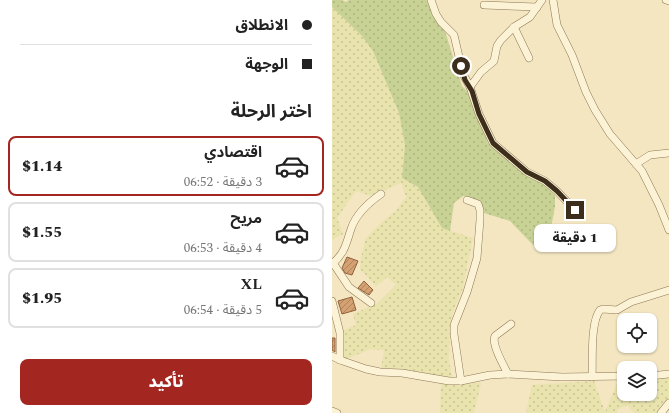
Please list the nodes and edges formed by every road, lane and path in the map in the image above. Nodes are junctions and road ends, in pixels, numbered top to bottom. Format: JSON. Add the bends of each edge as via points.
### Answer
{"nodes":[{"id":1,"x":431,"y":0,"type":"edge"},
{"id":2,"x":542,"y":0,"type":"edge"},
{"id":3,"x":554,"y":0,"type":"edge"},
{"id":4,"x":484,"y":5,"type":"dead end"},
{"id":5,"x":537,"y":7,"type":"junction"},
{"id":6,"x":514,"y":27,"type":"junction"},
{"id":7,"x":529,"y":58,"type":"dead end"},
{"id":8,"x":470,"y":87,"type":"junction"},
{"id":9,"x":669,"y":153,"type":"edge"},
{"id":10,"x":636,"y":164,"type":"junction"},
{"id":11,"x":380,"y":194,"type":"dead end"},
{"id":12,"x":467,"y":200,"type":"dead end"},
{"id":13,"x":575,"y":210,"type":"dead end"},
{"id":14,"x":669,"y":230,"type":"edge"},
{"id":15,"x":333,"y":263,"type":"edge"},
{"id":16,"x":669,"y":290,"type":"edge"},
{"id":17,"x":332,"y":301,"type":"edge"},
{"id":18,"x":372,"y":303,"type":"dead end"},
{"id":19,"x":511,"y":324,"type":"dead end"},
{"id":20,"x":332,"y":356,"type":"edge"},
{"id":21,"x":340,"y":360,"type":"junction"},
{"id":22,"x":508,"y":374,"type":"junction"},
{"id":23,"x":669,"y":374,"type":"edge"},
{"id":24,"x":657,"y":375,"type":"edge"},
{"id":25,"x":617,"y":376,"type":"edge"},
{"id":26,"x":592,"y":377,"type":"junction"},
{"id":27,"x":461,"y":381,"type":"junction"},
{"id":28,"x":669,"y":404,"type":"edge"},
{"id":29,"x":332,"y":411,"type":"edge"},
{"id":30,"x":337,"y":413,"type":"edge"},
{"id":31,"x":661,"y":413,"type":"edge"}],
"edges":[{"from":1,"to":8,"type":"street","via":[[441,22],[454,35],[463,74]]},
{"from":2,"to":5,"type":"street"},
{"from":3,"to":10,"type":"street","via":[[556,26],[572,55],[586,92],[610,134]]},
{"from":4,"to":5,"type":"street"},
{"from":5,"to":6,"type":"street","via":[[530,17]]},
{"from":6,"to":7,"type":"street"},
{"from":6,"to":8,"type":"street","via":[[497,46],[494,61],[481,72]]},
{"from":8,"to":13,"type":"street","via":[[493,143],[527,172],[545,181]]},
{"from":9,"to":10,"type":"street","via":[[650,156]]},
{"from":10,"to":14,"type":"street","via":[[656,198]]},
{"from":11,"to":15,"type":"street","via":[[360,212],[345,247]]},
{"from":12,"to":27,"type":"street","via":[[478,204],[480,220],[477,258],[454,325]]},
{"from":15,"to":18,"type":"street","via":[[349,287]]},
{"from":16,"to":26,"type":"street","via":[[631,302],[617,310],[600,310],[593,332]]},
{"from":17,"to":21,"type":"street","via":[[340,334]]},
{"from":19,"to":22,"type":"street","via":[[493,338]]},
{"from":20,"to":21,"type":"street"},
{"from":21,"to":27,"type":"street","via":[[380,372]]},
{"from":22,"to":26,"type":"street"},
{"from":22,"to":27,"type":"street"},
{"from":23,"to":24,"type":"street"},
{"from":25,"to":26,"type":"street"},
{"from":28,"to":31,"type":"street"},
{"from":29,"to":30,"type":"street"}]}
